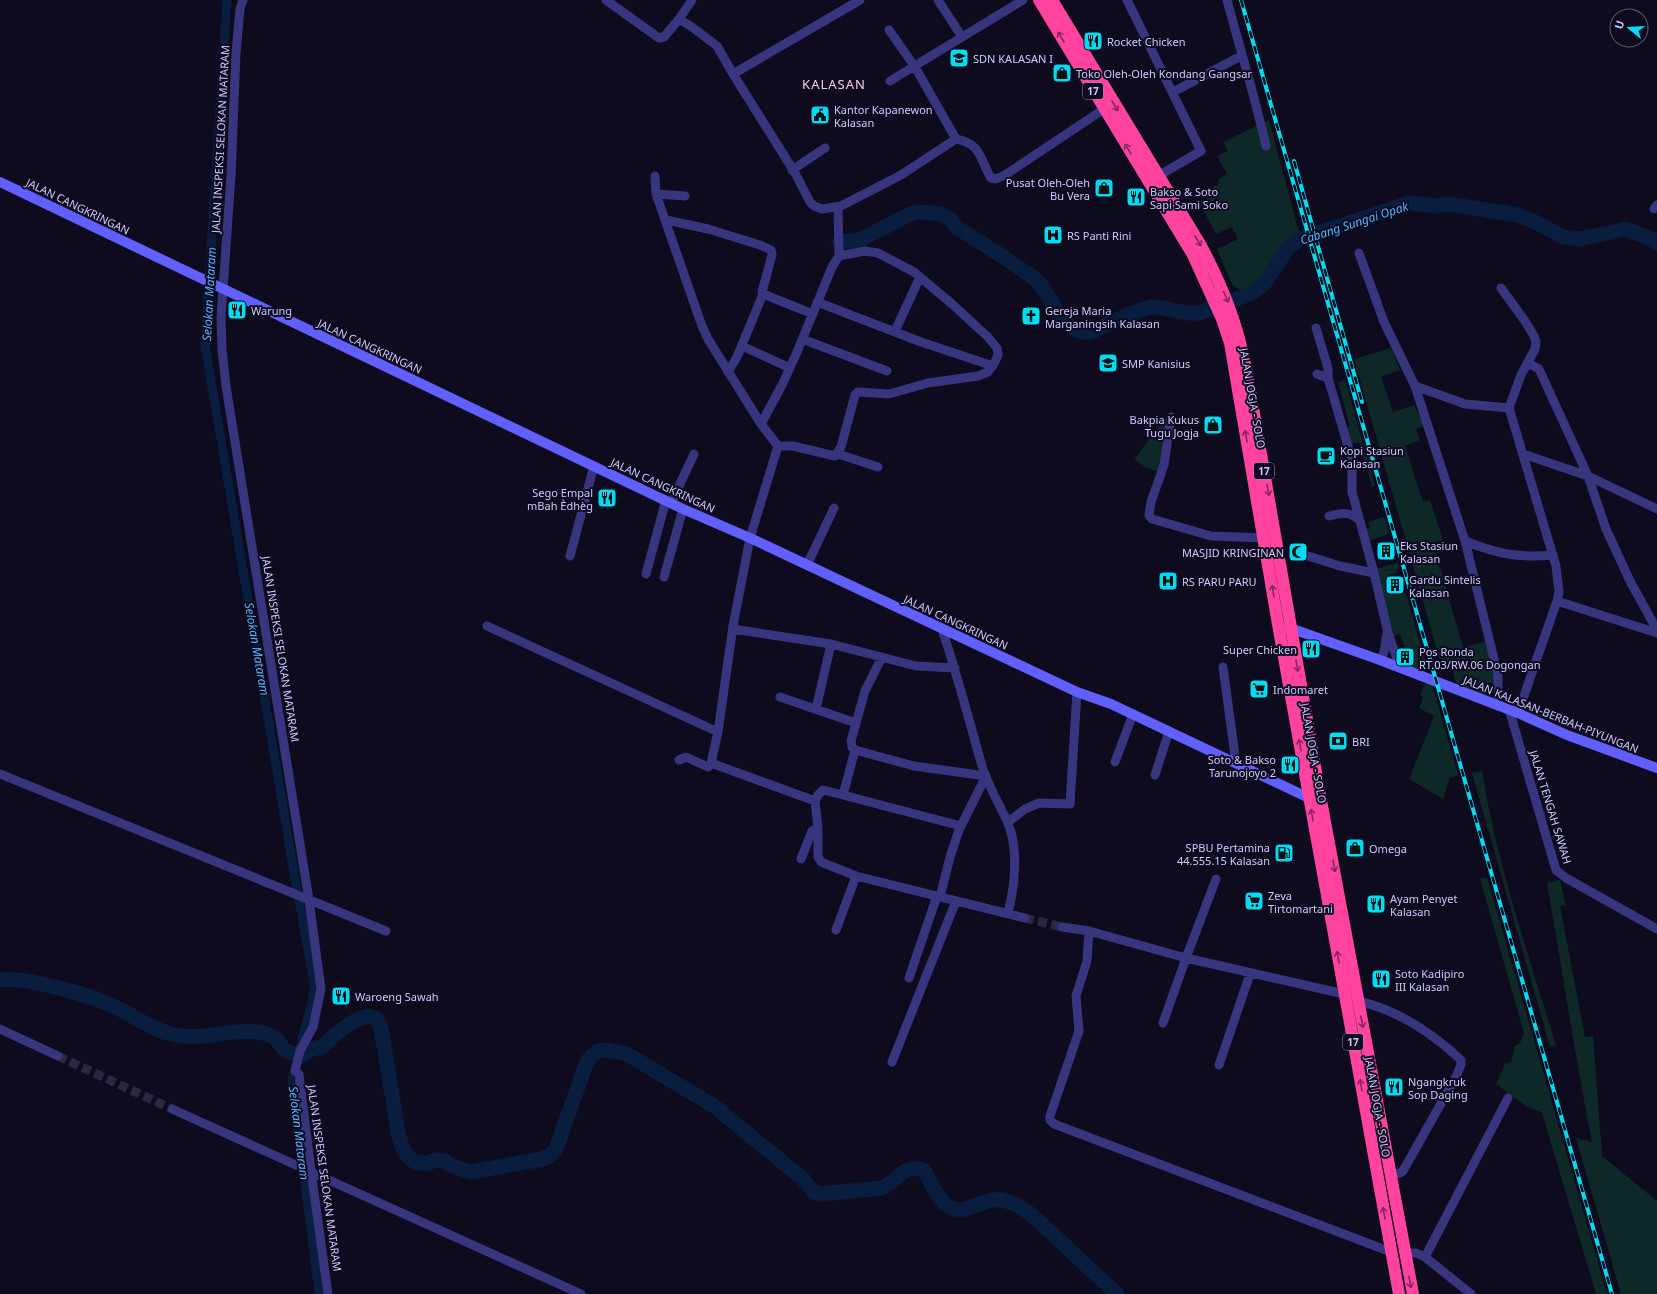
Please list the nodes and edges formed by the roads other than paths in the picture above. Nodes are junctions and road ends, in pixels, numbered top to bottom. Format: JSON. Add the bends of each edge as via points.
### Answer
{"nodes":[{"id":1,"x":243,"y":0,"type":"edge"},
{"id":2,"x":606,"y":0,"type":"edge"},
{"id":3,"x":692,"y":0,"type":"edge"},
{"id":4,"x":860,"y":0,"type":"edge"},
{"id":5,"x":938,"y":0,"type":"edge"},
{"id":6,"x":1023,"y":0,"type":"edge"},
{"id":7,"x":1039,"y":0,"type":"edge"},
{"id":8,"x":1052,"y":0,"type":"edge"},
{"id":9,"x":1127,"y":0,"type":"edge"},
{"id":10,"x":1227,"y":0,"type":"edge"},
{"id":11,"x":679,"y":19,"type":"junction"},
{"id":12,"x":889,"y":30,"type":"dead end"},
{"id":13,"x":962,"y":37,"type":"junction"},
{"id":14,"x":1241,"y":56,"type":"junction"},
{"id":15,"x":915,"y":67,"type":"junction"},
{"id":16,"x":733,"y":74,"type":"junction"},
{"id":17,"x":890,"y":81,"type":"dead end"},
{"id":18,"x":1173,"y":92,"type":"junction"},
{"id":19,"x":1104,"y":109,"type":"junction"},
{"id":20,"x":956,"y":139,"type":"junction"},
{"id":21,"x":1266,"y":146,"type":"dead end"},
{"id":22,"x":825,"y":148,"type":"dead end"},
{"id":23,"x":792,"y":170,"type":"junction"},
{"id":24,"x":655,"y":176,"type":"dead end"},
{"id":25,"x":1158,"y":176,"type":"junction"},
{"id":26,"x":0,"y":182,"type":"edge"},
{"id":27,"x":656,"y":194,"type":"junction"},
{"id":28,"x":685,"y":196,"type":"dead end"},
{"id":29,"x":838,"y":207,"type":"junction"},
{"id":30,"x":666,"y":220,"type":"junction"},
{"id":31,"x":1359,"y":253,"type":"dead end"},
{"id":32,"x":839,"y":256,"type":"junction"},
{"id":33,"x":920,"y":277,"type":"junction"},
{"id":34,"x":1213,"y":282,"type":"junction"},
{"id":35,"x":221,"y":287,"type":"junction"},
{"id":36,"x":1501,"y":288,"type":"dead end"},
{"id":37,"x":763,"y":294,"type":"junction"},
{"id":38,"x":817,"y":302,"type":"junction"},
{"id":39,"x":812,"y":314,"type":"junction"},
{"id":40,"x":1228,"y":317,"type":"junction"},
{"id":41,"x":1316,"y":328,"type":"dead end"},
{"id":42,"x":895,"y":331,"type":"junction"},
{"id":43,"x":802,"y":339,"type":"junction"},
{"id":44,"x":742,"y":346,"type":"junction"},
{"id":45,"x":1528,"y":363,"type":"junction"},
{"id":46,"x":992,"y":366,"type":"junction"},
{"id":47,"x":790,"y":368,"type":"junction"},
{"id":48,"x":887,"y":371,"type":"dead end"},
{"id":49,"x":728,"y":372,"type":"junction"},
{"id":50,"x":1317,"y":374,"type":"dead end"},
{"id":51,"x":1328,"y":378,"type":"junction"},
{"id":52,"x":1415,"y":386,"type":"junction"},
{"id":53,"x":1508,"y":408,"type":"junction"},
{"id":54,"x":1171,"y":417,"type":"dead end"},
{"id":55,"x":761,"y":424,"type":"junction"},
{"id":56,"x":778,"y":446,"type":"junction"},
{"id":57,"x":694,"y":454,"type":"dead end"},
{"id":58,"x":838,"y":454,"type":"junction"},
{"id":59,"x":1523,"y":454,"type":"junction"},
{"id":60,"x":594,"y":466,"type":"junction"},
{"id":61,"x":878,"y":467,"type":"dead end"},
{"id":62,"x":1588,"y":476,"type":"junction"},
{"id":63,"x":669,"y":502,"type":"junction"},
{"id":64,"x":834,"y":508,"type":"dead end"},
{"id":65,"x":683,"y":509,"type":"junction"},
{"id":66,"x":1657,"y":509,"type":"edge"},
{"id":67,"x":1329,"y":516,"type":"dead end"},
{"id":68,"x":1360,"y":521,"type":"junction"},
{"id":69,"x":750,"y":538,"type":"junction"},
{"id":70,"x":1264,"y":538,"type":"junction"},
{"id":71,"x":1465,"y":541,"type":"junction"},
{"id":72,"x":1553,"y":555,"type":"junction"},
{"id":73,"x":570,"y":556,"type":"dead end"},
{"id":74,"x":1308,"y":556,"type":"dead end"},
{"id":75,"x":807,"y":565,"type":"junction"},
{"id":76,"x":1374,"y":573,"type":"junction"},
{"id":77,"x":646,"y":574,"type":"dead end"},
{"id":78,"x":664,"y":577,"type":"dead end"},
{"id":79,"x":1557,"y":601,"type":"junction"},
{"id":80,"x":487,"y":626,"type":"dead end"},
{"id":81,"x":1655,"y":628,"type":"edge"},
{"id":82,"x":733,"y":629,"type":"junction"},
{"id":83,"x":942,"y":629,"type":"junction"},
{"id":84,"x":1285,"y":629,"type":"junction"},
{"id":85,"x":1388,"y":633,"type":"junction"},
{"id":86,"x":831,"y":644,"type":"junction"},
{"id":87,"x":882,"y":657,"type":"junction"},
{"id":88,"x":1380,"y":660,"type":"junction"},
{"id":89,"x":1223,"y":667,"type":"dead end"},
{"id":90,"x":955,"y":668,"type":"junction"},
{"id":91,"x":1400,"y":668,"type":"junction"},
{"id":92,"x":1077,"y":692,"type":"junction"},
{"id":93,"x":780,"y":697,"type":"dead end"},
{"id":94,"x":1496,"y":704,"type":"junction"},
{"id":95,"x":816,"y":709,"type":"junction"},
{"id":96,"x":1514,"y":711,"type":"junction"},
{"id":97,"x":1133,"y":714,"type":"junction"},
{"id":98,"x":856,"y":723,"type":"junction"},
{"id":99,"x":1168,"y":731,"type":"junction"},
{"id":100,"x":718,"y":732,"type":"junction"},
{"id":101,"x":855,"y":750,"type":"junction"},
{"id":102,"x":679,"y":760,"type":"dead end"},
{"id":103,"x":1115,"y":762,"type":"dead end"},
{"id":104,"x":711,"y":763,"type":"junction"},
{"id":105,"x":1236,"y":763,"type":"junction"},
{"id":106,"x":1657,"y":768,"type":"edge"},
{"id":107,"x":0,"y":774,"type":"edge"},
{"id":108,"x":1155,"y":775,"type":"dead end"},
{"id":109,"x":986,"y":776,"type":"junction"},
{"id":110,"x":843,"y":795,"type":"junction"},
{"id":111,"x":1314,"y":796,"type":"junction"},
{"id":112,"x":815,"y":801,"type":"junction"},
{"id":113,"x":1008,"y":822,"type":"junction"},
{"id":114,"x":961,"y":826,"type":"junction"},
{"id":115,"x":818,"y":828,"type":"junction"},
{"id":116,"x":801,"y":859,"type":"dead end"},
{"id":117,"x":856,"y":876,"type":"junction"},
{"id":118,"x":1216,"y":880,"type":"dead end"},
{"id":119,"x":939,"y":897,"type":"junction"},
{"id":120,"x":306,"y":899,"type":"junction"},
{"id":121,"x":956,"y":900,"type":"junction"},
{"id":122,"x":1008,"y":913,"type":"junction"},
{"id":123,"x":1025,"y":918,"type":"tunnel mouth"},
{"id":124,"x":1062,"y":927,"type":"tunnel mouth"},
{"id":125,"x":1657,"y":929,"type":"edge"},
{"id":126,"x":836,"y":930,"type":"dead end"},
{"id":127,"x":1089,"y":931,"type":"junction"},
{"id":128,"x":386,"y":932,"type":"dead end"},
{"id":129,"x":1186,"y":958,"type":"junction"},
{"id":130,"x":1250,"y":974,"type":"junction"},
{"id":131,"x":909,"y":978,"type":"dead end"},
{"id":132,"x":1344,"y":994,"type":"junction"},
{"id":133,"x":1358,"y":1001,"type":"junction"},
{"id":134,"x":1163,"y":1023,"type":"dead end"},
{"id":135,"x":0,"y":1029,"type":"edge"},
{"id":136,"x":58,"y":1056,"type":"tunnel mouth"},
{"id":137,"x":892,"y":1062,"type":"dead end"},
{"id":138,"x":1219,"y":1065,"type":"dead end"},
{"id":139,"x":1508,"y":1098,"type":"dead end"},
{"id":140,"x":172,"y":1109,"type":"tunnel mouth"},
{"id":141,"x":309,"y":1171,"type":"junction"},
{"id":142,"x":1391,"y":1175,"type":"junction"},
{"id":143,"x":1391,"y":1252,"type":"junction"},
{"id":144,"x":1405,"y":1253,"type":"junction"},
{"id":145,"x":1425,"y":1258,"type":"junction"},
{"id":146,"x":328,"y":1294,"type":"edge"},
{"id":147,"x":581,"y":1294,"type":"edge"},
{"id":148,"x":1399,"y":1294,"type":"edge"},
{"id":149,"x":1413,"y":1294,"type":"edge"},
{"id":150,"x":1471,"y":1294,"type":"edge"}],
"edges":[{"from":1,"to":35,"type":"street","name":"JALAN INSPEKSI SELOKAN MATARAM","via":[[236,53],[231,176]]},
{"from":2,"to":11,"type":"street","via":[[659,38],[664,37]]},
{"from":3,"to":11,"type":"street"},
{"from":4,"to":16,"type":"street"},
{"from":5,"to":13,"type":"street"},
{"from":6,"to":13,"type":"street"},
{"from":19,"to":7,"type":"highway","name":"JALAN JOGJA - SOLO","number":"17","one_way":true},
{"from":8,"to":25,"type":"highway","name":"JALAN JOGJA - SOLO","number":"17","one_way":true},
{"from":9,"to":18,"type":"street"},
{"from":10,"to":14,"type":"street"},
{"from":11,"to":16,"type":"street","via":[[717,46]]},
{"from":12,"to":15,"type":"street"},
{"from":13,"to":15,"type":"street"},
{"from":14,"to":18,"type":"street"},
{"from":14,"to":21,"type":"street"},
{"from":15,"to":17,"type":"street"},
{"from":15,"to":20,"type":"street"},
{"from":16,"to":23,"type":"street"},
{"from":18,"to":25,"type":"street","via":[[1201,151]]},
{"from":19,"to":20,"type":"street","via":[[1005,175],[996,178],[991,178],[974,146]]},
{"from":34,"to":19,"type":"highway","name":"JALAN JOGJA - SOLO","number":"17","one_way":true,"via":[[1193,255]]},
{"from":20,"to":29,"type":"street","via":[[901,175]]},
{"from":22,"to":23,"type":"street"},
{"from":23,"to":29,"type":"street","via":[[814,206],[822,210]]},
{"from":24,"to":27,"type":"street"},
{"from":25,"to":34,"type":"highway","name":"JALAN JOGJA - SOLO","number":"17","one_way":true,"via":[[1200,244]]},
{"from":26,"to":35,"type":"main road","name":"JALAN CANGKRINGAN"},
{"from":27,"to":28,"type":"street"},
{"from":27,"to":30,"type":"street"},
{"from":29,"to":32,"type":"street"},
{"from":30,"to":37,"type":"street","via":[[771,250]]},
{"from":30,"to":49,"type":"street","via":[[702,326]]},
{"from":31,"to":52,"type":"street","via":[[1384,322]]},
{"from":32,"to":33,"type":"street","via":[[872,251],[908,268]]},
{"from":32,"to":38,"type":"street"},
{"from":33,"to":42,"type":"street"},
{"from":33,"to":46,"type":"street","via":[[977,325],[997,348],[998,355]]},
{"from":34,"to":40,"type":"highway","name":"JALAN JOGJA - SOLO","number":"17"},
{"from":35,"to":60,"type":"main road","name":"JALAN CANGKRINGAN"},
{"from":35,"to":120,"type":"street","name":"JALAN INSPEKSI SELOKAN MATARAM","via":[[226,386]]},
{"from":36,"to":45,"type":"street","via":[[1534,336],[1535,348]]},
{"from":37,"to":39,"type":"street"},
{"from":37,"to":44,"type":"street"},
{"from":38,"to":39,"type":"street"},
{"from":38,"to":42,"type":"street"},
{"from":39,"to":43,"type":"street"},
{"from":70,"to":40,"type":"highway","name":"JALAN JOGJA - SOLO","number":"17","one_way":true,"via":[[1231,350]]},
{"from":40,"to":84,"type":"highway","name":"JALAN JOGJA - SOLO","number":"17","one_way":true,"via":[[1242,346],[1248,373]]},
{"from":41,"to":51,"type":"street","via":[[1328,368]]},
{"from":42,"to":46,"type":"street"},
{"from":43,"to":47,"type":"street"},
{"from":43,"to":48,"type":"street"},
{"from":44,"to":47,"type":"street"},
{"from":44,"to":49,"type":"street"},
{"from":45,"to":53,"type":"street"},
{"from":45,"to":62,"type":"street","via":[[1539,369]]},
{"from":46,"to":58,"type":"street","via":[[988,372],[978,376],[928,383],[895,393],[858,392],[855,394]]},
{"from":47,"to":55,"type":"street"},
{"from":49,"to":55,"type":"street"},
{"from":50,"to":51,"type":"street"},
{"from":51,"to":68,"type":"street","via":[[1352,460],[1352,492]]},
{"from":52,"to":53,"type":"street","via":[[1465,404]]},
{"from":52,"to":71,"type":"street"},
{"from":53,"to":59,"type":"street"},
{"from":54,"to":70,"type":"street","via":[[1164,465],[1149,515],[1211,536]]},
{"from":55,"to":56,"type":"street"},
{"from":56,"to":58,"type":"street","via":[[793,446],[833,456]]},
{"from":56,"to":69,"type":"street"},
{"from":57,"to":63,"type":"street"},
{"from":58,"to":61,"type":"street"},
{"from":59,"to":62,"type":"street"},
{"from":59,"to":72,"type":"street"},
{"from":60,"to":63,"type":"main road","name":"JALAN CANGKRINGAN"},
{"from":60,"to":73,"type":"street"},
{"from":62,"to":66,"type":"street"},
{"from":62,"to":81,"type":"street","via":[[1606,529]]},
{"from":63,"to":65,"type":"main road","name":"JALAN CANGKRINGAN"},
{"from":63,"to":77,"type":"street"},
{"from":64,"to":75,"type":"street"},
{"from":65,"to":69,"type":"main road","name":"JALAN CANGKRINGAN"},
{"from":65,"to":78,"type":"street"},
{"from":67,"to":68,"type":"street","via":[[1349,514]]},
{"from":68,"to":76,"type":"street"},
{"from":69,"to":75,"type":"main road","name":"JALAN CANGKRINGAN"},
{"from":69,"to":82,"type":"street"},
{"from":84,"to":70,"type":"highway","name":"JALAN JOGJA - SOLO","number":"17","one_way":true},
{"from":71,"to":72,"type":"street","via":[[1510,555]]},
{"from":71,"to":94,"type":"street","via":[[1498,675]]},
{"from":72,"to":79,"type":"street","via":[[1558,580]]},
{"from":74,"to":76,"type":"street"},
{"from":75,"to":83,"type":"main road","name":"JALAN CANGKRINGAN"},
{"from":76,"to":85,"type":"street"},
{"from":79,"to":81,"type":"street"},
{"from":79,"to":96,"type":"street"},
{"from":80,"to":100,"type":"street"},
{"from":82,"to":86,"type":"street"},
{"from":82,"to":100,"type":"street"},
{"from":83,"to":90,"type":"street"},
{"from":83,"to":92,"type":"main road","name":"JALAN CANGKRINGAN"},
{"from":84,"to":88,"type":"main road","name":"JALAN KALASAN-BERBAH-PIYUNGAN"},
{"from":84,"to":111,"type":"highway","name":"JALAN JOGJA - SOLO","number":"17"},
{"from":85,"to":88,"type":"street"},
{"from":85,"to":91,"type":"street"},
{"from":86,"to":87,"type":"street"},
{"from":86,"to":95,"type":"street"},
{"from":87,"to":90,"type":"street","via":[[916,666]]},
{"from":87,"to":98,"type":"street","via":[[865,690]]},
{"from":88,"to":91,"type":"main road","name":"JALAN KALASAN-BERBAH-PIYUNGAN"},
{"from":89,"to":105,"type":"street"},
{"from":90,"to":109,"type":"street"},
{"from":91,"to":94,"type":"main road","name":"JALAN KALASAN-BERBAH-PIYUNGAN"},
{"from":92,"to":97,"type":"main road","name":"JALAN CANGKRINGAN"},
{"from":92,"to":113,"type":"street","via":[[1070,804],[1039,803]]},
{"from":93,"to":95,"type":"street"},
{"from":94,"to":96,"type":"main road","name":"JALAN KALASAN-BERBAH-PIYUNGAN"},
{"from":95,"to":98,"type":"street"},
{"from":96,"to":106,"type":"main road","name":"JALAN KALASAN-BERBAH-PIYUNGAN"},
{"from":96,"to":125,"type":"street","name":"JALAN TENGAH SAWAH","via":[[1556,870]]},
{"from":97,"to":99,"type":"main road","name":"JALAN CANGKRINGAN"},
{"from":97,"to":103,"type":"street"},
{"from":98,"to":101,"type":"street","via":[[851,741]]},
{"from":99,"to":105,"type":"main road","name":"JALAN CANGKRINGAN"},
{"from":99,"to":108,"type":"street"},
{"from":100,"to":104,"type":"street"},
{"from":101,"to":109,"type":"street","via":[[914,766]]},
{"from":101,"to":110,"type":"street"},
{"from":102,"to":104,"type":"street","via":[[686,757],[708,767]]},
{"from":104,"to":112,"type":"street"},
{"from":105,"to":111,"type":"main road","name":"JALAN CANGKRINGAN"},
{"from":107,"to":120,"type":"street"},
{"from":109,"to":113,"type":"street"},
{"from":109,"to":114,"type":"street"},
{"from":110,"to":112,"type":"street","via":[[823,790]]},
{"from":110,"to":114,"type":"street"},
{"from":132,"to":111,"type":"highway","name":"JALAN JOGJA - SOLO","number":"17","one_way":true},
{"from":111,"to":133,"type":"highway","name":"JALAN JOGJA - SOLO","number":"17","one_way":true},
{"from":112,"to":115,"type":"street"},
{"from":113,"to":122,"type":"street","via":[[1015,866],[1013,894]]},
{"from":114,"to":119,"type":"street"},
{"from":115,"to":116,"type":"street","via":[[812,831]]},
{"from":115,"to":117,"type":"street","via":[[820,862]]},
{"from":117,"to":119,"type":"street"},
{"from":117,"to":126,"type":"street"},
{"from":118,"to":129,"type":"street"},
{"from":119,"to":121,"type":"street"},
{"from":119,"to":131,"type":"street"},
{"from":120,"to":128,"type":"street"},
{"from":120,"to":141,"type":"street","name":"JALAN INSPEKSI SELOKAN MATARAM","via":[[321,989],[313,1026],[300,1051],[295,1071],[299,1074]]},
{"from":121,"to":122,"type":"street"},
{"from":121,"to":137,"type":"street"},
{"from":122,"to":123,"type":"street"},
{"from":124,"to":127,"type":"street"},
{"from":127,"to":129,"type":"street"},
{"from":127,"to":143,"type":"street","via":[[1087,961],[1076,996],[1079,1031],[1050,1120],[1054,1124]]},
{"from":129,"to":130,"type":"street"},
{"from":129,"to":134,"type":"street"},
{"from":130,"to":132,"type":"street"},
{"from":130,"to":138,"type":"street"},
{"from":143,"to":132,"type":"highway","name":"JALAN JOGJA - SOLO","number":"17","one_way":true},
{"from":133,"to":142,"type":"highway","name":"JALAN JOGJA - SOLO","number":"17","one_way":true},
{"from":133,"to":142,"type":"street","via":[[1411,1021],[1442,1043],[1461,1060],[1462,1064],[1403,1171]]},
{"from":135,"to":136,"type":"street"},
{"from":139,"to":145,"type":"street"},
{"from":140,"to":141,"type":"street"},
{"from":141,"to":146,"type":"street","name":"JALAN INSPEKSI SELOKAN MATARAM"},
{"from":141,"to":147,"type":"street"},
{"from":142,"to":144,"type":"highway","name":"JALAN JOGJA - SOLO","number":"17"},
{"from":143,"to":148,"type":"highway","name":"JALAN JOGJA - SOLO","number":"17"},
{"from":144,"to":145,"type":"street","via":[[1416,1253]]},
{"from":144,"to":149,"type":"highway","name":"JALAN JOGJA - SOLO","number":"17","one_way":true},
{"from":145,"to":150,"type":"street"}]}
